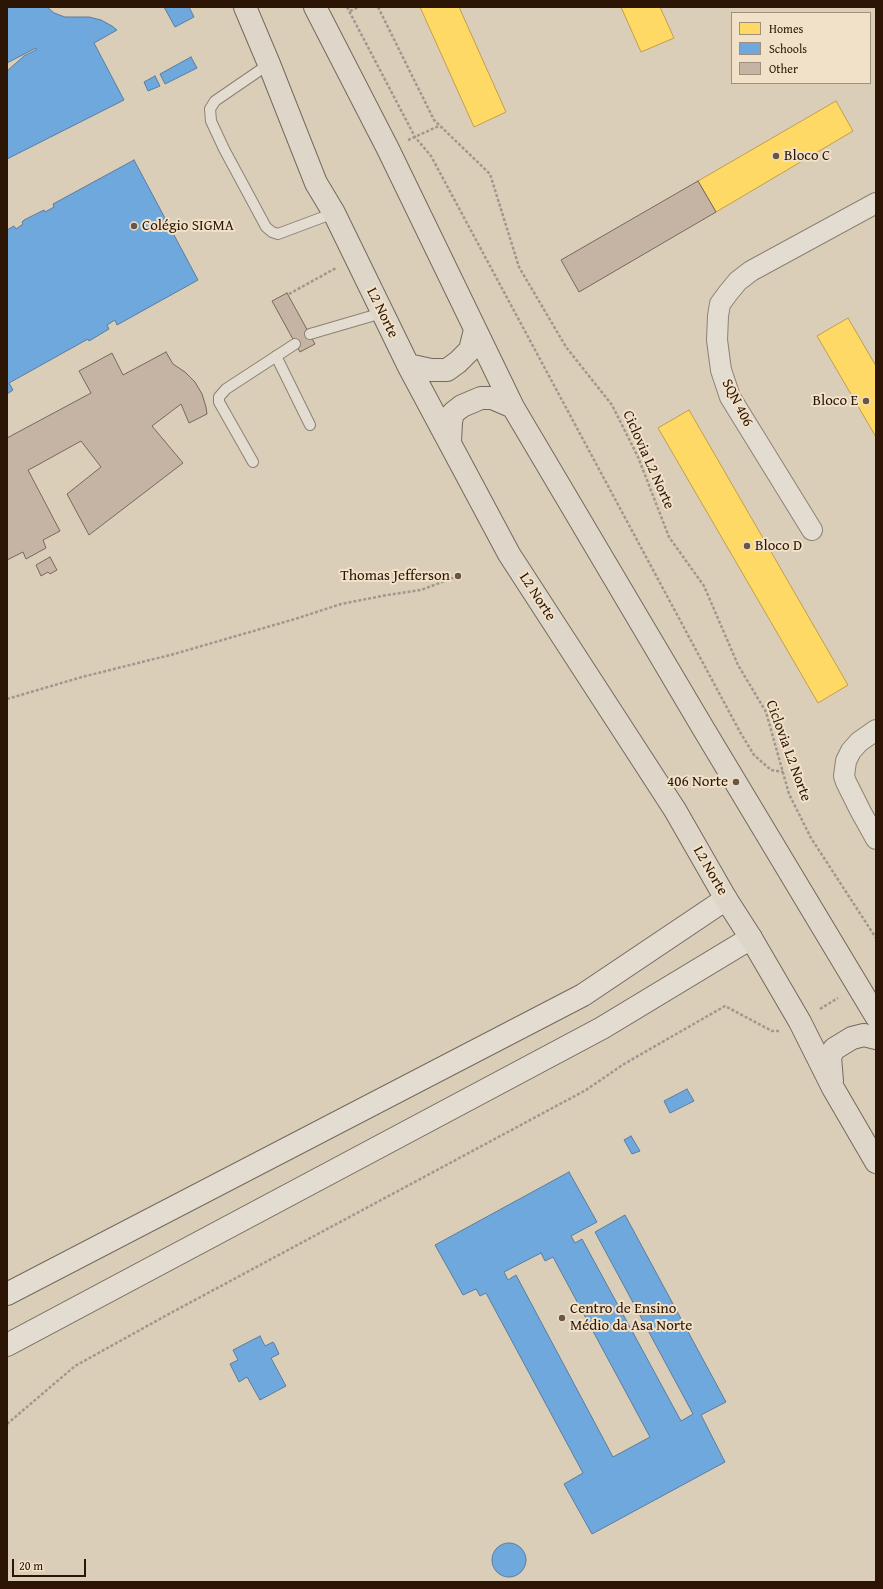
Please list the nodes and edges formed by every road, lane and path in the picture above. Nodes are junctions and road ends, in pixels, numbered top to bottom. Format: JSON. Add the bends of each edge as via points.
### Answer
{"nodes":[{"id":1,"x":245,"y":7,"type":"edge"},
{"id":2,"x":315,"y":7,"type":"edge"},
{"id":3,"x":347,"y":7,"type":"edge"},
{"id":4,"x":359,"y":7,"type":"edge"},
{"id":5,"x":378,"y":7,"type":"edge"},
{"id":6,"x":350,"y":12,"type":"junction"},
{"id":7,"x":269,"y":64,"type":"junction"},
{"id":8,"x":439,"y":126,"type":"junction"},
{"id":9,"x":415,"y":137,"type":"junction"},
{"id":10,"x":388,"y":149,"type":"junction"},
{"id":11,"x":876,"y":203,"type":"edge"},
{"id":12,"x":334,"y":213,"type":"junction"},
{"id":13,"x":354,"y":258,"type":"junction"},
{"id":14,"x":289,"y":294,"type":"dead end"},
{"id":15,"x":382,"y":313,"type":"junction"},
{"id":16,"x":475,"y":330,"type":"junction"},
{"id":17,"x":310,"y":334,"type":"dead end"},
{"id":18,"x":295,"y":344,"type":"dead end"},
{"id":19,"x":276,"y":356,"type":"junction"},
{"id":20,"x":408,"y":365,"type":"junction"},
{"id":21,"x":513,"y":407,"type":"junction"},
{"id":22,"x":310,"y":425,"type":"dead end"},
{"id":23,"x":450,"y":442,"type":"junction"},
{"id":24,"x":253,"y":462,"type":"dead end"},
{"id":25,"x":812,"y":530,"type":"dead end"},
{"id":26,"x":458,"y":576,"type":"dead end"},
{"id":27,"x":7,"y":699,"type":"edge"},
{"id":28,"x":876,"y":730,"type":"edge"},
{"id":29,"x":783,"y":772,"type":"junction"},
{"id":30,"x":876,"y":839,"type":"edge"},
{"id":31,"x":726,"y":899,"type":"junction"},
{"id":32,"x":751,"y":938,"type":"junction"},
{"id":33,"x":876,"y":938,"type":"edge"},
{"id":34,"x":859,"y":985,"type":"junction"},
{"id":35,"x":876,"y":1016,"type":"edge"},
{"id":36,"x":800,"y":1022,"type":"junction"},
{"id":37,"x":876,"y":1038,"type":"edge"},
{"id":38,"x":833,"y":1088,"type":"junction"},
{"id":39,"x":876,"y":1162,"type":"edge"},
{"id":40,"x":7,"y":1294,"type":"edge"},
{"id":41,"x":7,"y":1344,"type":"edge"},
{"id":42,"x":7,"y":1424,"type":"edge"}],
"edges":[{"from":1,"to":7,"type":"main road","name":"L2 Norte"},
{"from":2,"to":10,"type":"main road"},
{"from":3,"to":6,"type":"path"},
{"from":4,"to":6,"type":"path"},
{"from":5,"to":8,"type":"path","name":"Ciclovia L2 Norte"},
{"from":6,"to":9,"type":"path"},
{"from":7,"to":12,"type":"main road","name":"L2 Norte","via":[[316,183]]},
{"from":7,"to":12,"type":"lane","via":[[215,101],[210,109],[211,121],[262,221],[272,232],[278,234]]},
{"from":8,"to":9,"type":"path"},
{"from":8,"to":29,"type":"path","name":"Ciclovia L2 Norte","via":[[490,174],[519,267],[566,347],[612,405],[638,457],[669,536],[704,586],[738,665],[766,712]]},
{"from":9,"to":10,"type":"path"},
{"from":9,"to":29,"type":"path","via":[[431,156],[740,732],[754,755],[771,770]]},
{"from":10,"to":16,"type":"main road"},
{"from":11,"to":25,"type":"street","name":"SQN 406","via":[[751,271],[738,281],[720,304],[717,340],[719,360],[730,396]]},
{"from":12,"to":13,"type":"main road","name":"L2 Norte"},
{"from":13,"to":14,"type":"path"},
{"from":13,"to":15,"type":"main road","name":"L2 Norte"},
{"from":15,"to":17,"type":"lane"},
{"from":15,"to":20,"type":"main road","name":"L2 Norte"},
{"from":16,"to":20,"type":"main road","via":[[470,350],[447,370],[431,370]]},
{"from":16,"to":21,"type":"main road"},
{"from":18,"to":19,"type":"lane"},
{"from":19,"to":22,"type":"lane"},
{"from":19,"to":24,"type":"lane","via":[[226,389],[220,397],[219,402]]},
{"from":20,"to":23,"type":"main road","name":"L2 Norte"},
{"from":21,"to":23,"type":"main road","via":[[492,398],[481,398],[462,406],[453,413]]},
{"from":21,"to":34,"type":"main road"},
{"from":23,"to":31,"type":"main road","name":"L2 Norte","via":[[509,554],[675,810]]},
{"from":26,"to":27,"type":"path","via":[[420,590],[341,604],[174,654]]},
{"from":28,"to":30,"type":"street","via":[[851,751],[846,761],[844,776],[860,812]]},
{"from":29,"to":33,"type":"path","name":"Ciclovia L2 Norte","via":[[790,794],[811,838]]},
{"from":31,"to":32,"type":"main road","name":"L2 Norte"},
{"from":31,"to":40,"type":"street","via":[[583,995]]},
{"from":32,"to":36,"type":"main road","name":"L2 Norte"},
{"from":32,"to":41,"type":"street","via":[[602,1028]]},
{"from":34,"to":35,"type":"main road"},
{"from":34,"to":36,"type":"path"},
{"from":36,"to":38,"type":"main road","name":"L2 Norte"},
{"from":36,"to":42,"type":"path","via":[[782,1030],[772,1031],[725,1006],[624,1064],[586,1090],[76,1366]]},
{"from":37,"to":38,"type":"main road","via":[[864,1035],[852,1038],[834,1049],[830,1058]]},
{"from":38,"to":39,"type":"main road","name":"L2 Norte"}]}
